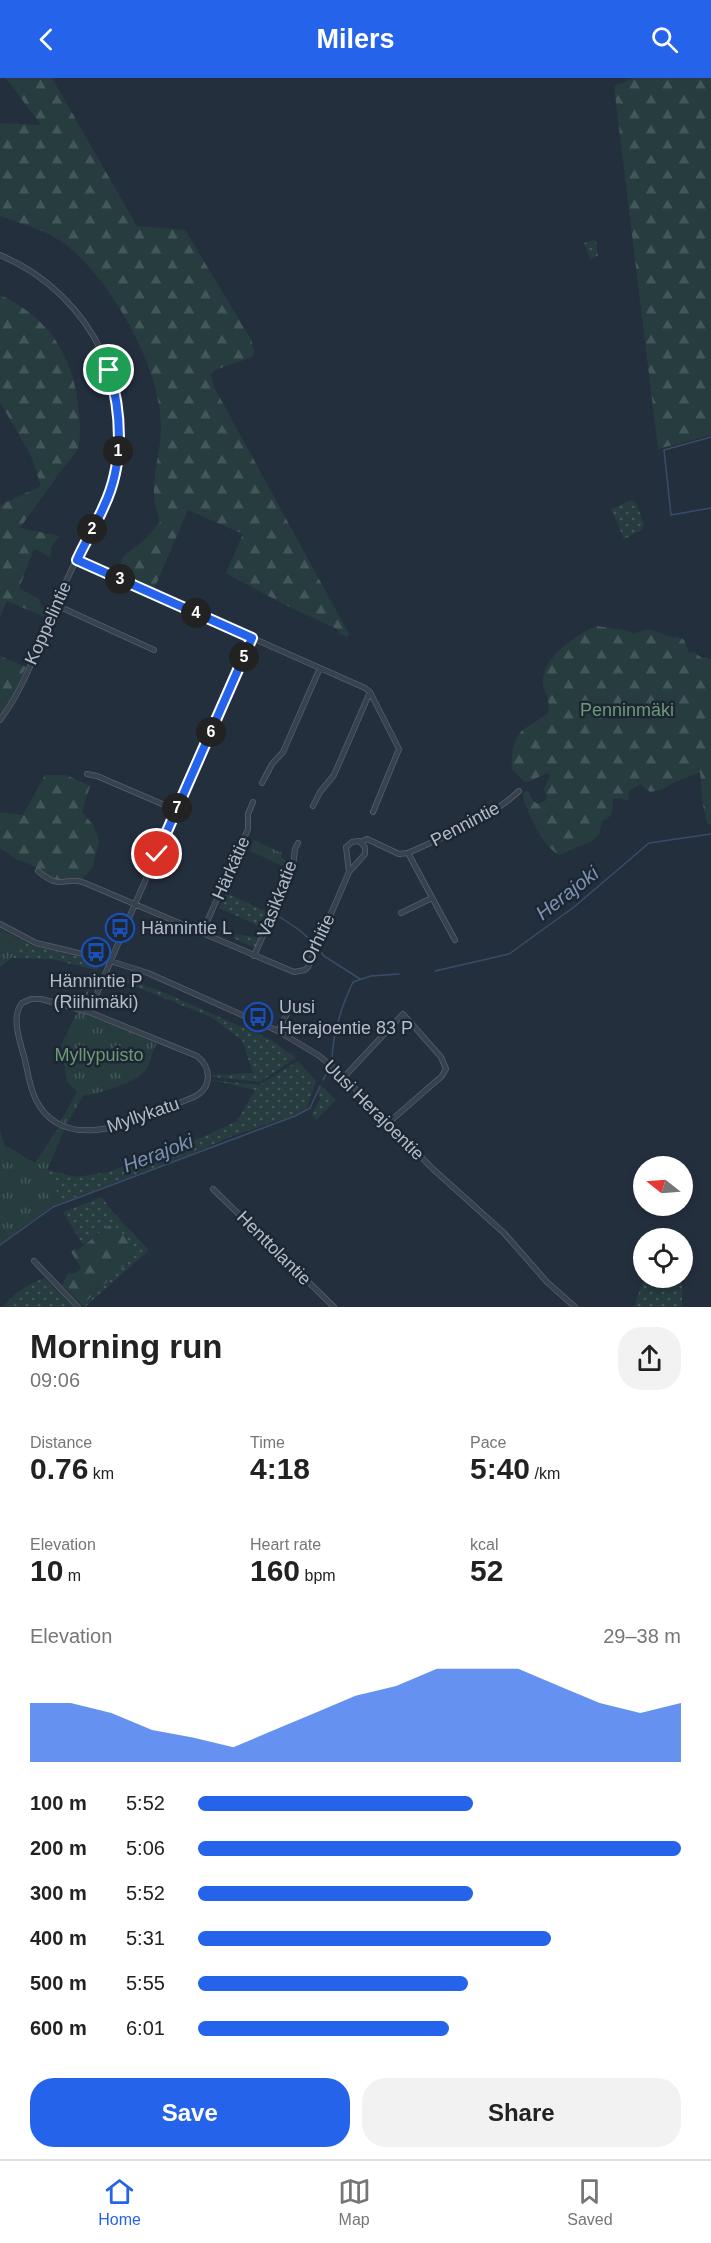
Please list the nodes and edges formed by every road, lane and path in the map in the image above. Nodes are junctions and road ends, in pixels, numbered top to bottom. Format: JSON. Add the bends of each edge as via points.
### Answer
{"nodes":[{"id":1,"x":0,"y":255,"type":"edge"},
{"id":2,"x":77,"y":560,"type":"junction"},
{"id":3,"x":56,"y":605,"type":"junction"},
{"id":4,"x":252,"y":638,"type":"junction"},
{"id":5,"x":154,"y":650,"type":"dead end"},
{"id":6,"x":320,"y":668,"type":"junction"},
{"id":7,"x":370,"y":692,"type":"junction"},
{"id":8,"x":0,"y":720,"type":"edge"},
{"id":9,"x":87,"y":774,"type":"dead end"},
{"id":10,"x":262,"y":783,"type":"dead end"},
{"id":11,"x":519,"y":791,"type":"dead end"},
{"id":12,"x":253,"y":802,"type":"dead end"},
{"id":13,"x":314,"y":806,"type":"dead end"},
{"id":14,"x":176,"y":810,"type":"junction"},
{"id":15,"x":373,"y":812,"type":"dead end"},
{"id":16,"x":361,"y":842,"type":"junction"},
{"id":17,"x":298,"y":843,"type":"dead end"},
{"id":18,"x":408,"y":853,"type":"junction"},
{"id":19,"x":38,"y":872,"type":"dead end"},
{"id":20,"x":348,"y":872,"type":"junction"},
{"id":21,"x":432,"y":898,"type":"junction"},
{"id":22,"x":135,"y":903,"type":"junction"},
{"id":23,"x":401,"y":913,"type":"dead end"},
{"id":24,"x":0,"y":924,"type":"edge"},
{"id":25,"x":202,"y":933,"type":"junction"},
{"id":26,"x":455,"y":940,"type":"dead end"},
{"id":27,"x":254,"y":956,"type":"junction"},
{"id":28,"x":111,"y":961,"type":"junction"},
{"id":29,"x":289,"y":1010,"type":"dead end"},
{"id":30,"x":89,"y":1012,"type":"junction"},
{"id":31,"x":278,"y":1031,"type":"junction"},
{"id":32,"x":344,"y":1077,"type":"junction"},
{"id":33,"x":387,"y":1124,"type":"junction"},
{"id":34,"x":213,"y":1189,"type":"dead end"},
{"id":35,"x":34,"y":1261,"type":"dead end"},
{"id":36,"x":78,"y":1307,"type":"edge"},
{"id":37,"x":334,"y":1307,"type":"edge"},
{"id":38,"x":575,"y":1307,"type":"edge"}],
"edges":[{"from":1,"to":2,"type":"street","name":"Koppelintie","via":[[39,275],[76,309],[97,341],[114,387],[120,439],[113,480]]},
{"from":2,"to":3,"type":"street","name":"Koppelintie"},
{"from":2,"to":4,"type":"street"},
{"from":3,"to":5,"type":"street"},
{"from":3,"to":8,"type":"street","name":"Koppelintie","via":[[21,684]]},
{"from":4,"to":6,"type":"street"},
{"from":4,"to":14,"type":"street"},
{"from":6,"to":7,"type":"street"},
{"from":6,"to":10,"type":"street","via":[[283,752]]},
{"from":7,"to":13,"type":"street","via":[[334,775]]},
{"from":7,"to":15,"type":"street","via":[[399,749]]},
{"from":9,"to":14,"type":"street"},
{"from":11,"to":18,"type":"street","name":"Pennintie","via":[[466,825]]},
{"from":12,"to":25,"type":"street","name":"Härkätie","via":[[248,829]]},
{"from":14,"to":22,"type":"street"},
{"from":16,"to":18,"type":"street","via":[[367,839],[399,854]]},
{"from":16,"to":20,"type":"street","name":"Orhitie","via":[[365,854]]},
{"from":16,"to":20,"type":"street","name":"Orhitie","via":[[346,847]]},
{"from":17,"to":27,"type":"street","name":"Vasikkatie","via":[[293,867]]},
{"from":18,"to":21,"type":"street"},
{"from":19,"to":22,"type":"street","name":"Orhitie","via":[[54,882],[80,881]]},
{"from":20,"to":27,"type":"street","name":"Orhitie","via":[[305,970],[291,972]]},
{"from":21,"to":23,"type":"street"},
{"from":21,"to":26,"type":"street"},
{"from":22,"to":25,"type":"street","name":"Orhitie"},
{"from":22,"to":28,"type":"street"},
{"from":24,"to":28,"type":"street","name":"Uusi Herajoentie","via":[[36,943]]},
{"from":25,"to":27,"type":"street","name":"Orhitie"},
{"from":28,"to":30,"type":"street"},
{"from":28,"to":31,"type":"street","name":"Uusi Herajoentie","via":[[148,973]]},
{"from":29,"to":31,"type":"street"},
{"from":30,"to":30,"type":"street","name":"Myllykatu","via":[[35,998],[24,1001],[17,1011],[34,1094],[41,1108],[58,1124],[79,1131],[103,1130],[194,1097],[204,1089],[208,1074],[197,1056]]},
{"from":31,"to":32,"type":"street","name":"Uusi Herajoentie","via":[[318,1055]]},
{"from":32,"to":33,"type":"street","name":"Uusi Herajoentie"},
{"from":32,"to":33,"type":"street","via":[[403,1014],[441,1057],[446,1069]]},
{"from":33,"to":38,"type":"street","name":"Uusi Herajoentie","via":[[504,1233]]},
{"from":34,"to":37,"type":"street","name":"Henttolantie"},
{"from":35,"to":36,"type":"street"}]}
